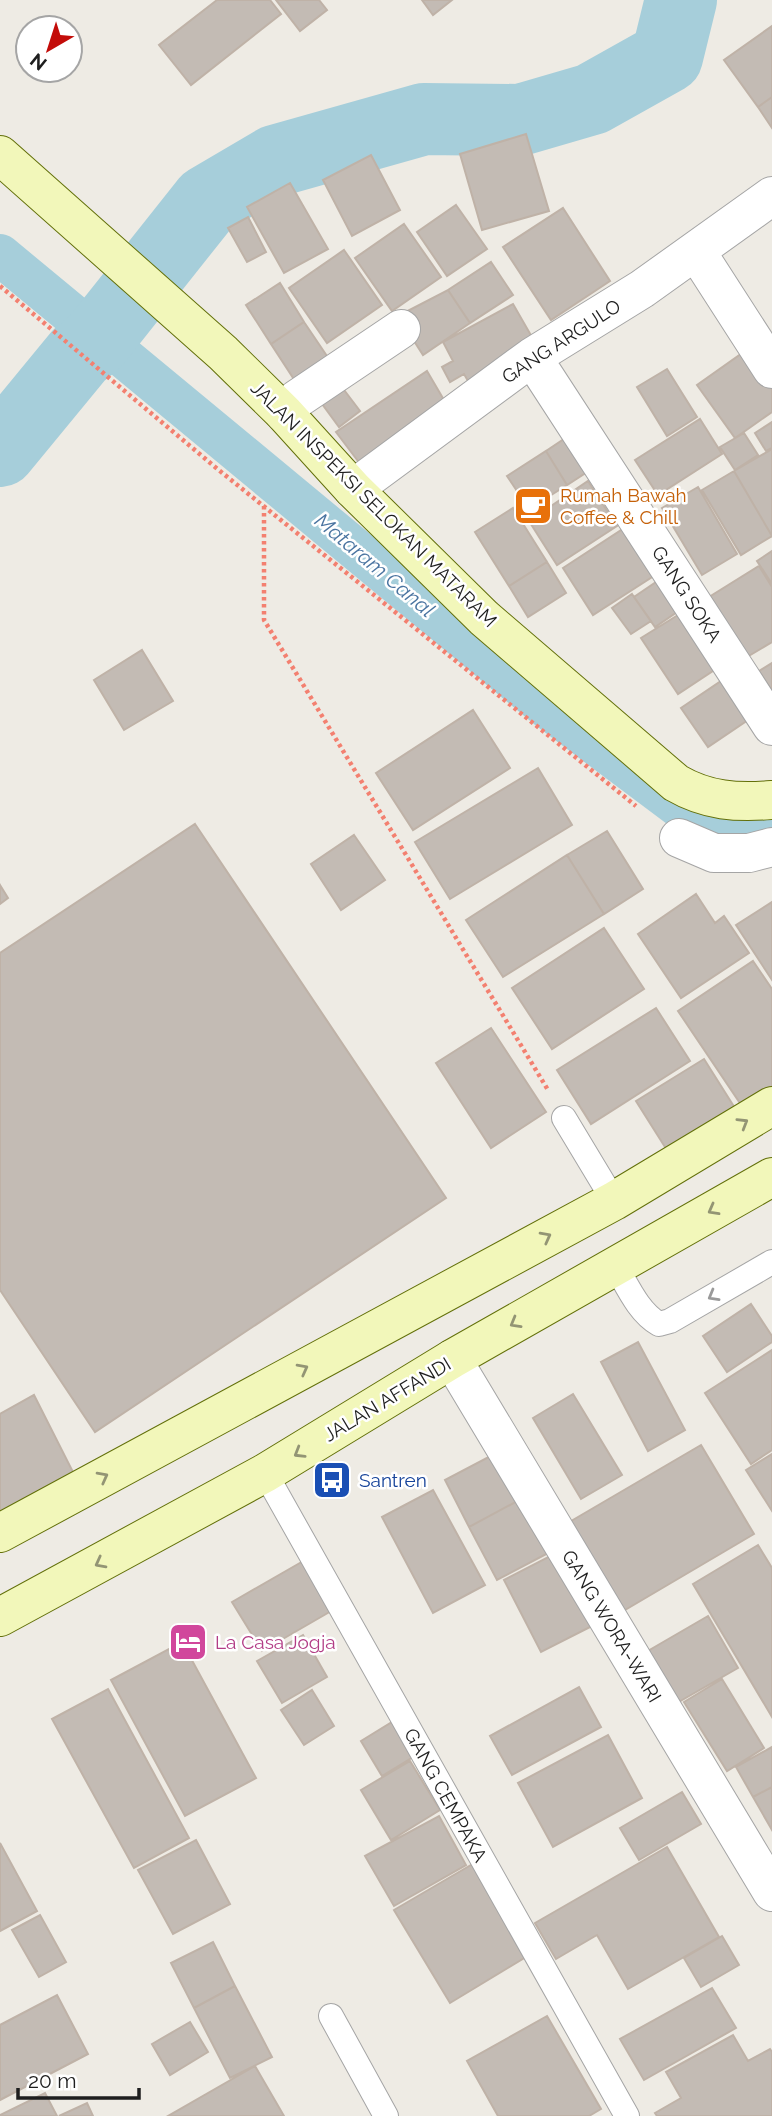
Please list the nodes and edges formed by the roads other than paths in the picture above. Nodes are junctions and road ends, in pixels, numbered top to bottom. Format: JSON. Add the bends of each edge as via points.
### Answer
{"nodes":[{"id":1,"x":0,"y":155,"type":"edge"},
{"id":2,"x":772,"y":196,"type":"edge"},
{"id":3,"x":696,"y":251,"type":"junction"},
{"id":4,"x":401,"y":328,"type":"dead end"},
{"id":5,"x":532,"y":357,"type":"junction"},
{"id":6,"x":772,"y":369,"type":"edge"},
{"id":7,"x":284,"y":413,"type":"junction"},
{"id":8,"x":354,"y":489,"type":"junction"},
{"id":9,"x":772,"y":726,"type":"edge"},
{"id":10,"x":772,"y":800,"type":"edge"},
{"id":11,"x":679,"y":838,"type":"road end"},
{"id":12,"x":772,"y":847,"type":"edge"},
{"id":13,"x":772,"y":1106,"type":"edge"},
{"id":14,"x":564,"y":1118,"type":"road end"},
{"id":15,"x":772,"y":1177,"type":"edge"},
{"id":16,"x":614,"y":1201,"type":"junction"},
{"id":17,"x":772,"y":1262,"type":"edge"},
{"id":18,"x":615,"y":1265,"type":"junction"},
{"id":19,"x":452,"y":1359,"type":"junction"},
{"id":20,"x":265,"y":1474,"type":"junction"},
{"id":21,"x":0,"y":1533,"type":"edge"},
{"id":22,"x":0,"y":1617,"type":"edge"},
{"id":23,"x":772,"y":1892,"type":"edge"},
{"id":24,"x":331,"y":2016,"type":"dead end"},
{"id":25,"x":386,"y":2116,"type":"edge"},
{"id":26,"x":627,"y":2116,"type":"edge"}],
"edges":[{"from":1,"to":7,"type":"main road","name":"JALAN INSPEKSI SELOKAN MATARAM"},
{"from":2,"to":3,"type":"street","name":"GANG ARGULO"},
{"from":3,"to":5,"type":"street","name":"GANG ARGULO"},
{"from":3,"to":6,"type":"street"},
{"from":4,"to":7,"type":"street","via":[[297,399]]},
{"from":5,"to":8,"type":"street","name":"GANG ARGULO"},
{"from":5,"to":9,"type":"street","name":"GANG SOKA"},
{"from":7,"to":8,"type":"main road","name":"JALAN INSPEKSI SELOKAN MATARAM"},
{"from":8,"to":10,"type":"main road","name":"JALAN INSPEKSI SELOKAN MATARAM","via":[[484,618],[676,783],[721,801]]},
{"from":11,"to":12,"type":"street","via":[[714,853],[749,853]]},
{"from":16,"to":13,"type":"main road","one_way":true},
{"from":14,"to":16,"type":"lane"},
{"from":15,"to":18,"type":"main road","name":"JALAN AFFANDI","one_way":true},
{"from":21,"to":16,"type":"main road","one_way":true},
{"from":17,"to":18,"type":"lane","one_way":true,"via":[[659,1324],[649,1319]]},
{"from":18,"to":19,"type":"main road","name":"JALAN AFFANDI","one_way":true},
{"from":19,"to":20,"type":"main road","name":"JALAN AFFANDI","one_way":true},
{"from":19,"to":23,"type":"street","name":"GANG WORA-WARI"},
{"from":20,"to":22,"type":"main road","name":"JALAN AFFANDI","one_way":true},
{"from":20,"to":26,"type":"lane","name":"GANG CEMPAKA"},
{"from":24,"to":25,"type":"lane"}]}
